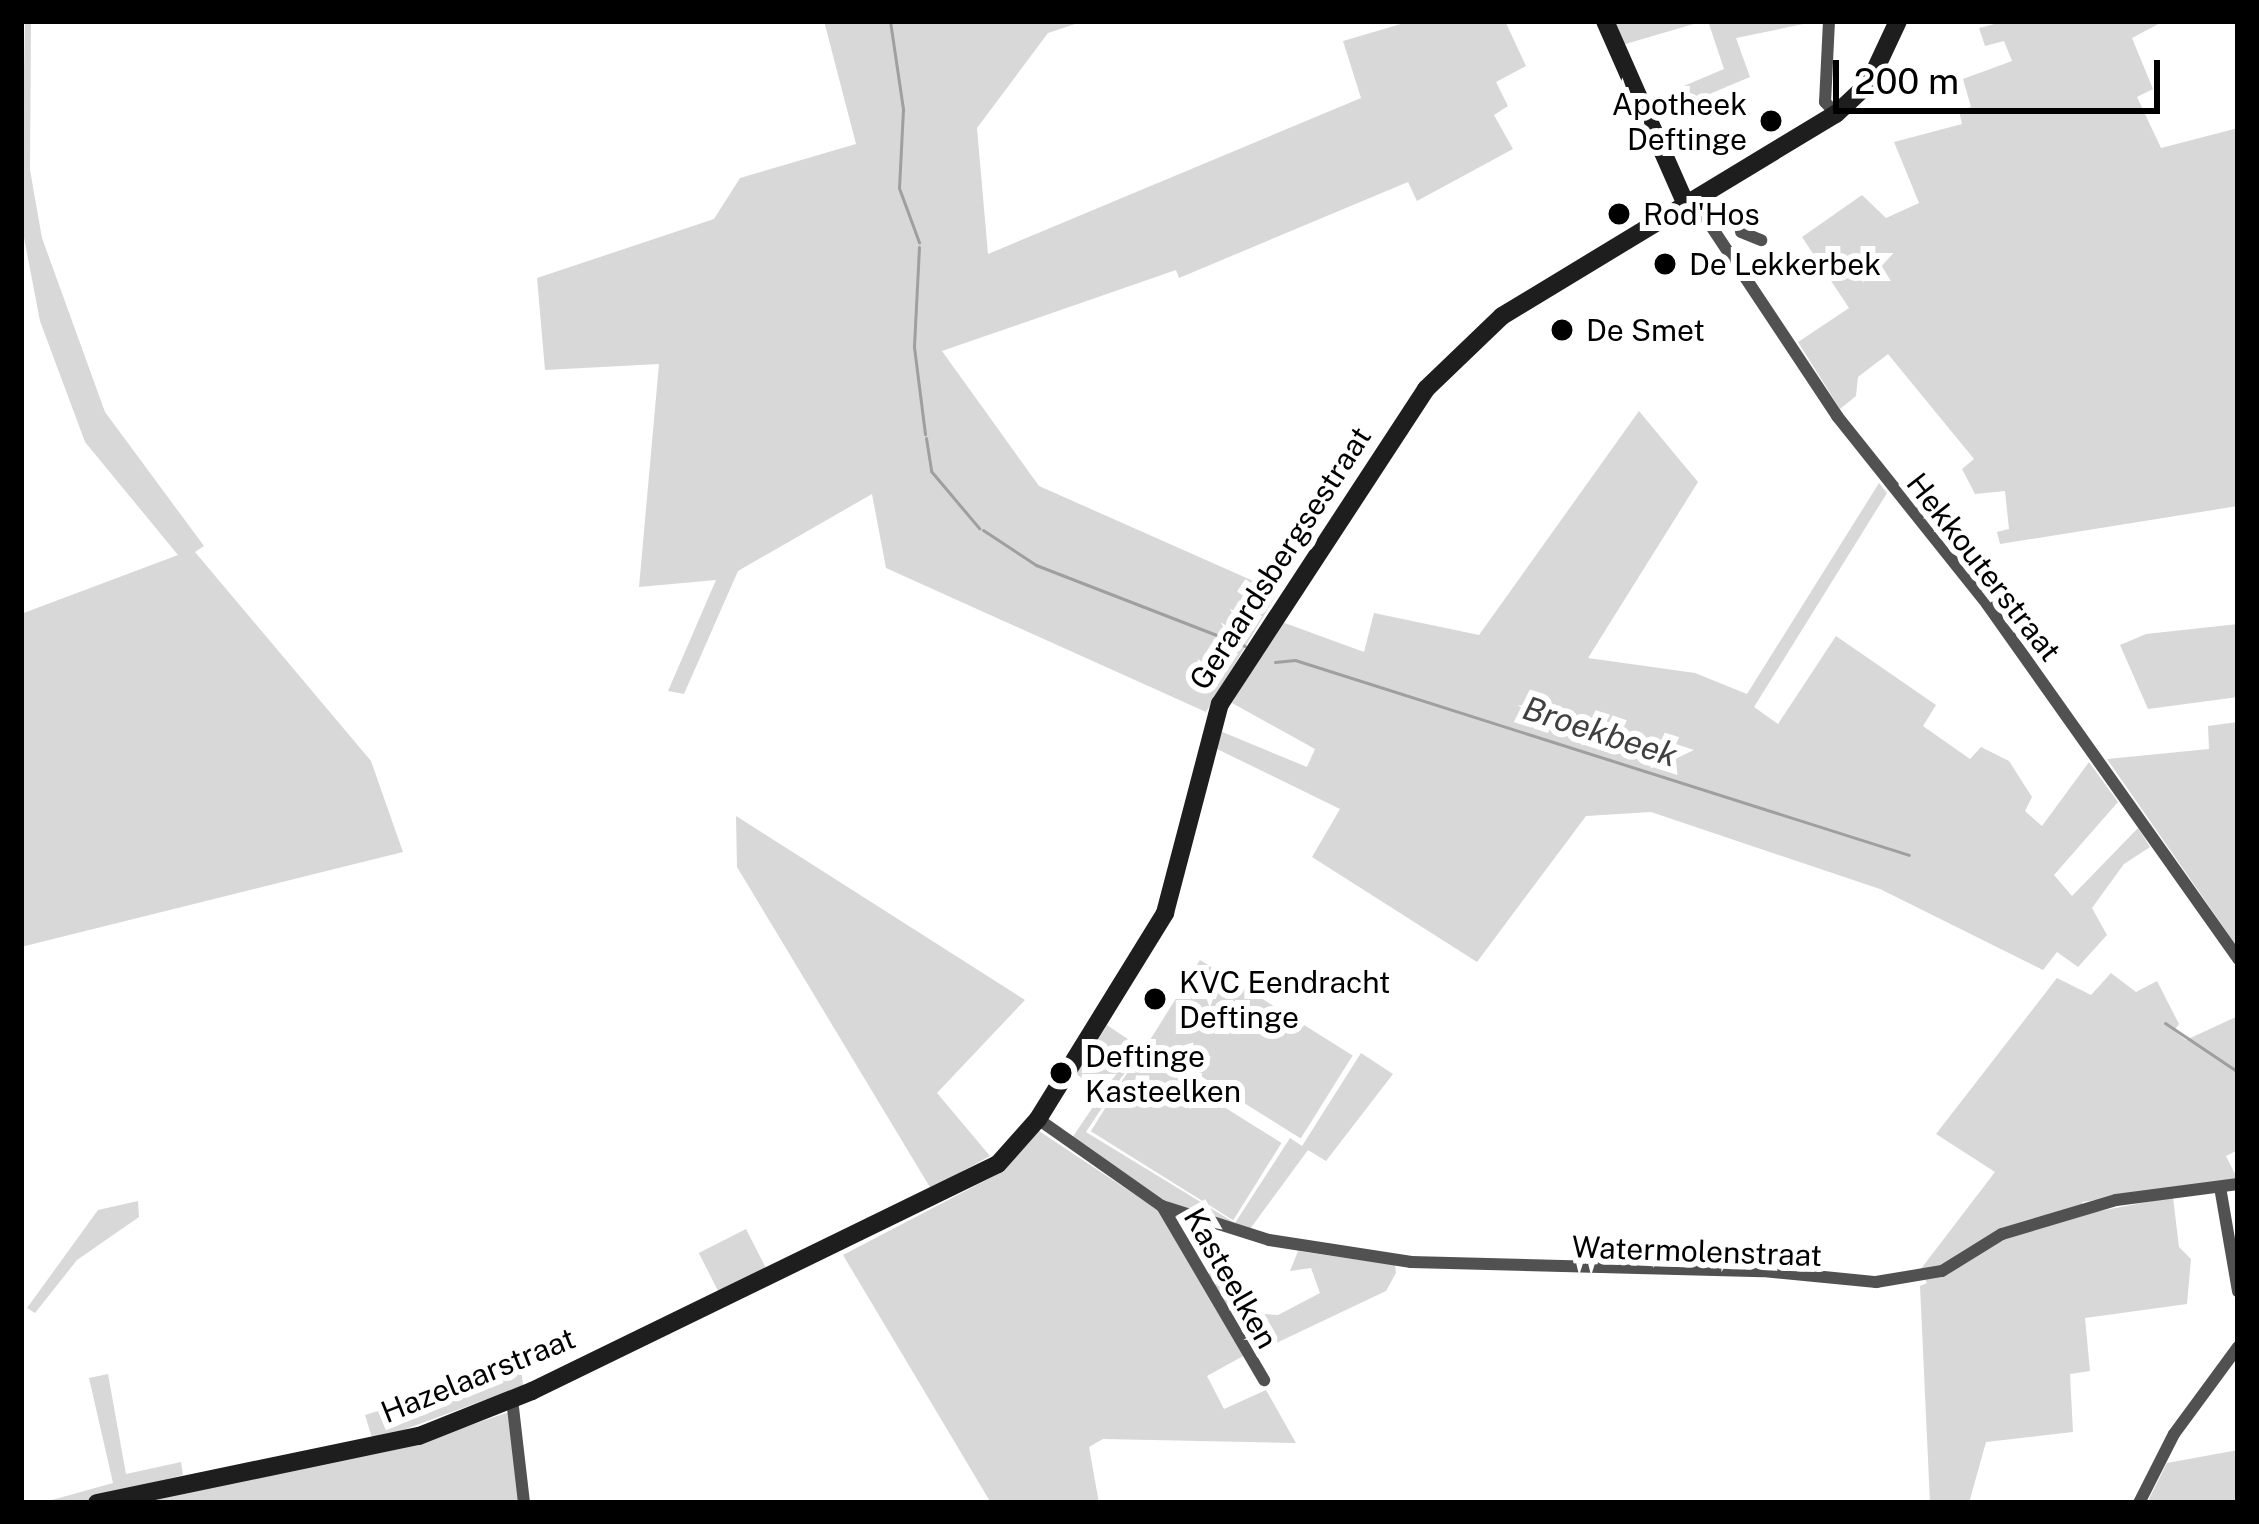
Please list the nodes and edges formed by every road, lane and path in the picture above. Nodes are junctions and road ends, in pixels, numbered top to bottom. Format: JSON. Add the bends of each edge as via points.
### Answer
{"nodes":[{"id":1,"x":1605,"y":21,"type":"edge"},
{"id":2,"x":1829,"y":21,"type":"edge"},
{"id":3,"x":1898,"y":21,"type":"edge"},
{"id":4,"x":1836,"y":114,"type":"junction"},
{"id":5,"x":1691,"y":205,"type":"junction"},
{"id":6,"x":1732,"y":239,"type":"junction"},
{"id":7,"x":1761,"y":240,"type":"dead end"},
{"id":8,"x":2238,"y":959,"type":"edge"},
{"id":9,"x":1038,"y":1119,"type":"junction"},
{"id":10,"x":2238,"y":1184,"type":"edge"},
{"id":11,"x":2220,"y":1186,"type":"junction"},
{"id":12,"x":1162,"y":1206,"type":"junction"},
{"id":13,"x":2238,"y":1291,"type":"edge"},
{"id":14,"x":729,"y":1296,"type":"joint"},
{"id":15,"x":2238,"y":1347,"type":"edge"},
{"id":16,"x":1264,"y":1380,"type":"dead end"},
{"id":17,"x":512,"y":1400,"type":"junction"},
{"id":18,"x":97,"y":1503,"type":"edge"},
{"id":19,"x":524,"y":1503,"type":"edge"},
{"id":20,"x":2140,"y":1503,"type":"edge"}],
"edges":[{"from":1,"to":5,"type":"street"},
{"from":2,"to":4,"type":"street","via":[[1825,103]]},
{"from":3,"to":4,"type":"street","name":"Geraardsbergsestraat","via":[[1874,74]]},
{"from":4,"to":5,"type":"street","name":"Geraardsbergsestraat"},
{"from":5,"to":6,"type":"street","name":"Hekkouterstraat"},
{"from":5,"to":9,"type":"street","name":"Geraardsbergsestraat","via":[[1502,316],[1426,389],[1220,704],[1166,914]]},
{"from":6,"to":7,"type":"street"},
{"from":6,"to":8,"type":"street","name":"Hekkouterstraat","via":[[1837,416],[1987,604]]},
{"from":9,"to":12,"type":"street","name":"Kasteelken"},
{"from":9,"to":14,"type":"street","name":"Geraardsbergsestraat","via":[[987,1171]]},
{"from":10,"to":11,"type":"street","name":"Watermolenstraat"},
{"from":11,"to":12,"type":"street","name":"Watermolenstraat","via":[[2116,1200],[2002,1234],[1942,1271],[1876,1282],[1763,1271],[1411,1262],[1269,1240]]},
{"from":11,"to":13,"type":"street"},
{"from":12,"to":16,"type":"street","name":"Kasteelken"},
{"from":14,"to":17,"type":"street","name":"Hazelaarstraat"},
{"from":15,"to":20,"type":"street","via":[[2174,1434]]},
{"from":17,"to":18,"type":"street","name":"Hazelaarstraat","via":[[384,1446]]},
{"from":17,"to":19,"type":"street"}]}
